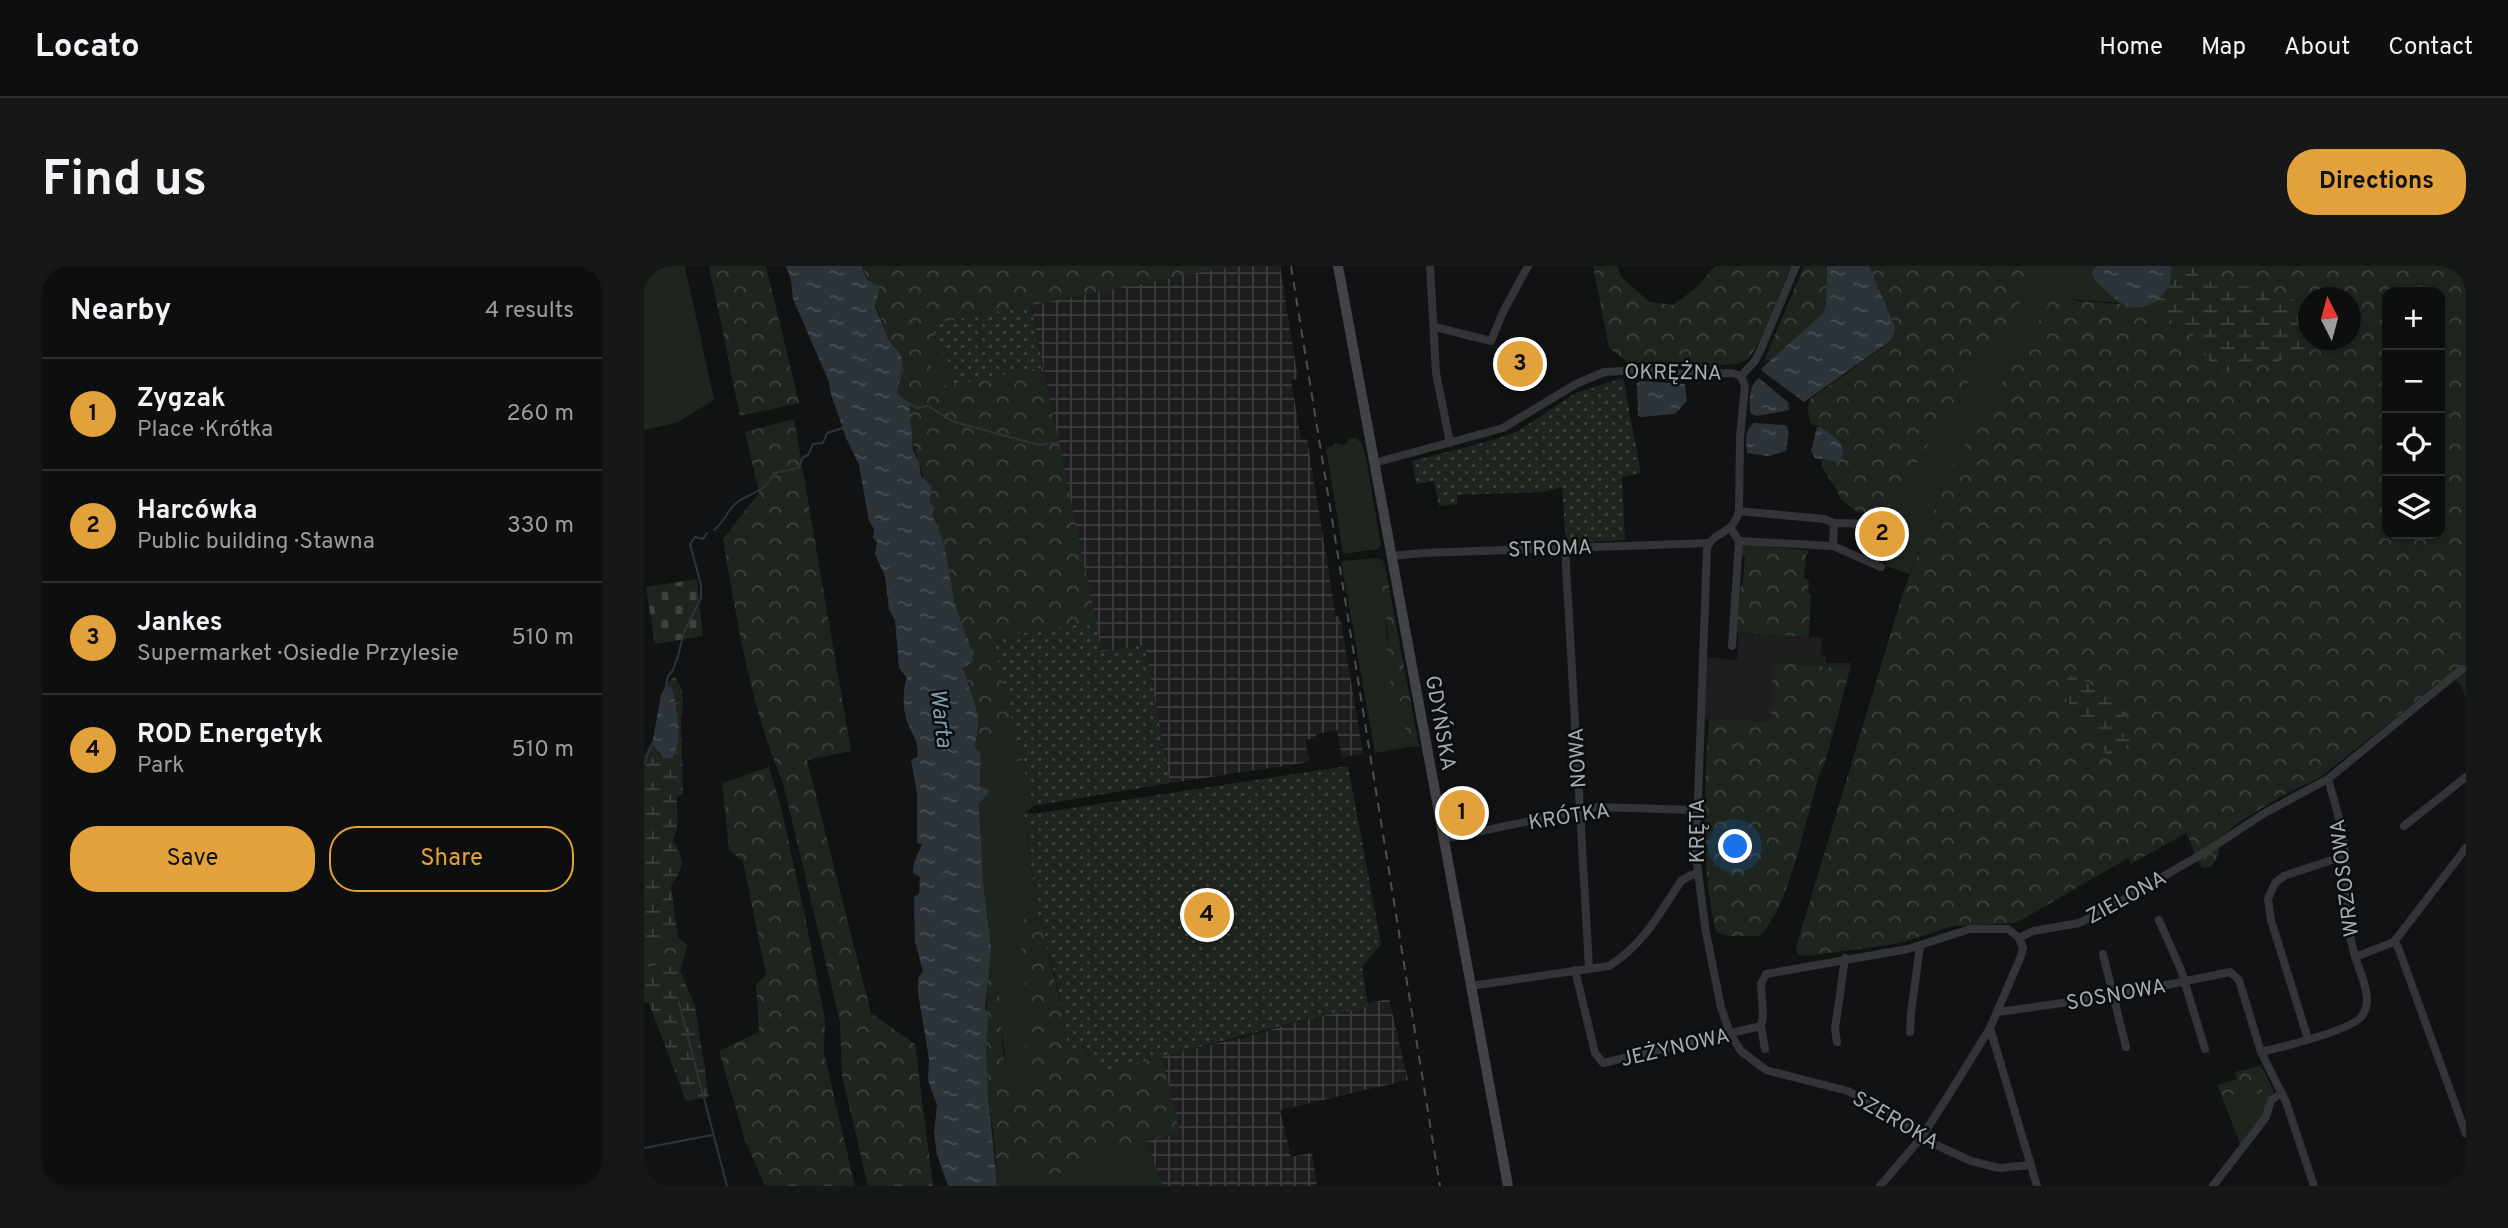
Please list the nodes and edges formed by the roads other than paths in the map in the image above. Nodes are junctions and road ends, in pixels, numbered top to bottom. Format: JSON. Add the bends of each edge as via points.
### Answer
{"nodes":[{"id":1,"x":1338,"y":266,"type":"edge"},
{"id":2,"x":1430,"y":266,"type":"edge"},
{"id":3,"x":1528,"y":266,"type":"edge"},
{"id":4,"x":1796,"y":266,"type":"edge"},
{"id":5,"x":1435,"y":327,"type":"junction"},
{"id":6,"x":1741,"y":376,"type":"junction"},
{"id":7,"x":1450,"y":443,"type":"junction"},
{"id":8,"x":1374,"y":463,"type":"junction"},
{"id":9,"x":1739,"y":511,"type":"junction"},
{"id":10,"x":1834,"y":523,"type":"junction"},
{"id":11,"x":1881,"y":524,"type":"dead end"},
{"id":12,"x":1731,"y":529,"type":"junction"},
{"id":13,"x":1739,"y":541,"type":"junction"},
{"id":14,"x":1709,"y":543,"type":"junction"},
{"id":15,"x":1833,"y":546,"type":"junction"},
{"id":16,"x":1565,"y":548,"type":"junction"},
{"id":17,"x":1391,"y":556,"type":"junction"},
{"id":18,"x":1881,"y":567,"type":"dead end"},
{"id":19,"x":1732,"y":646,"type":"dead end"},
{"id":20,"x":2462,"y":669,"type":"dead end"},
{"id":21,"x":2466,"y":777,"type":"edge"},
{"id":22,"x":2328,"y":779,"type":"junction"},
{"id":23,"x":1580,"y":810,"type":"junction"},
{"id":24,"x":1696,"y":810,"type":"junction"},
{"id":25,"x":2404,"y":826,"type":"dead end"},
{"id":26,"x":1443,"y":839,"type":"junction"},
{"id":27,"x":2466,"y":848,"type":"edge"},
{"id":28,"x":2344,"y":856,"type":"junction"},
{"id":29,"x":1698,"y":874,"type":"junction"},
{"id":30,"x":2159,"y":919,"type":"dead end"},
{"id":31,"x":2020,"y":938,"type":"junction"},
{"id":32,"x":2394,"y":942,"type":"junction"},
{"id":33,"x":1920,"y":946,"type":"junction"},
{"id":34,"x":2103,"y":954,"type":"dead end"},
{"id":35,"x":2355,"y":957,"type":"junction"},
{"id":36,"x":1845,"y":958,"type":"junction"},
{"id":37,"x":1589,"y":968,"type":"junction"},
{"id":38,"x":1575,"y":970,"type":"junction"},
{"id":39,"x":2184,"y":982,"type":"junction"},
{"id":40,"x":1471,"y":986,"type":"junction"},
{"id":41,"x":2113,"y":996,"type":"junction"},
{"id":42,"x":1998,"y":1012,"type":"junction"},
{"id":43,"x":1761,"y":1026,"type":"junction"},
{"id":44,"x":1990,"y":1028,"type":"junction"},
{"id":45,"x":1910,"y":1032,"type":"dead end"},
{"id":46,"x":1730,"y":1034,"type":"junction"},
{"id":47,"x":2308,"y":1040,"type":"junction"},
{"id":48,"x":1837,"y":1042,"type":"dead end"},
{"id":49,"x":2126,"y":1047,"type":"dead end"},
{"id":50,"x":1765,"y":1049,"type":"dead end"},
{"id":51,"x":2205,"y":1049,"type":"dead end"},
{"id":52,"x":2262,"y":1052,"type":"junction"},
{"id":53,"x":2282,"y":1093,"type":"junction"},
{"id":54,"x":2466,"y":1134,"type":"edge"},
{"id":55,"x":1921,"y":1138,"type":"junction"},
{"id":56,"x":2031,"y":1165,"type":"junction"},
{"id":57,"x":1508,"y":1186,"type":"edge"},
{"id":58,"x":1880,"y":1186,"type":"edge"},
{"id":59,"x":2038,"y":1186,"type":"edge"},
{"id":60,"x":2213,"y":1186,"type":"edge"},
{"id":61,"x":2314,"y":1186,"type":"edge"}],
"edges":[{"from":1,"to":8,"type":"main road","name":"GDYŃSKA"},
{"from":2,"to":5,"type":"street"},
{"from":3,"to":5,"type":"street","via":[[1492,341]]},
{"from":4,"to":6,"type":"street","name":"OKRĘŻNA","via":[[1761,349]]},
{"from":5,"to":7,"type":"street","via":[[1436,373]]},
{"from":6,"to":7,"type":"street","name":"OKRĘŻNA","via":[[1604,372],[1513,424]]},
{"from":6,"to":9,"type":"street","via":[[1745,386]]},
{"from":7,"to":8,"type":"street","name":"OKRĘŻNA"},
{"from":8,"to":17,"type":"main road","name":"GDYŃSKA"},
{"from":9,"to":10,"type":"street"},
{"from":9,"to":12,"type":"street"},
{"from":10,"to":11,"type":"street"},
{"from":10,"to":15,"type":"street"},
{"from":12,"to":13,"type":"street"},
{"from":12,"to":14,"type":"street"},
{"from":13,"to":15,"type":"street"},
{"from":13,"to":19,"type":"street"},
{"from":14,"to":16,"type":"street","name":"STROMA"},
{"from":14,"to":24,"type":"street","name":"KRĘTA"},
{"from":15,"to":18,"type":"street"},
{"from":16,"to":17,"type":"street","name":"STROMA"},
{"from":16,"to":23,"type":"street","name":"NOWA"},
{"from":17,"to":26,"type":"main road","name":"GDYŃSKA"},
{"from":20,"to":22,"type":"street","name":"ZIELONA"},
{"from":21,"to":25,"type":"street"},
{"from":22,"to":28,"type":"street","name":"WRZOSOWA"},
{"from":22,"to":31,"type":"street","name":"ZIELONA","via":[[2104,911],[2079,923],[2032,931]]},
{"from":23,"to":24,"type":"street","name":"KRÓTKA"},
{"from":23,"to":26,"type":"street","name":"KRÓTKA"},
{"from":23,"to":37,"type":"street","name":"NOWA"},
{"from":24,"to":29,"type":"street","name":"KRĘTA"},
{"from":26,"to":40,"type":"main road","name":"GDYŃSKA"},
{"from":27,"to":32,"type":"street"},
{"from":28,"to":35,"type":"street","name":"WRZOSOWA","via":[[2346,911]]},
{"from":28,"to":47,"type":"street","via":[[2284,876],[2272,887],[2268,899]]},
{"from":29,"to":37,"type":"street","name":"KRĘTA","via":[[1681,881],[1625,956],[1609,966]]},
{"from":29,"to":46,"type":"street","name":"SZEROKA","via":[[1709,950]]},
{"from":30,"to":39,"type":"street"},
{"from":31,"to":33,"type":"street","via":[[2008,929],[1984,928]]},
{"from":31,"to":42,"type":"street","via":[[2021,956]]},
{"from":32,"to":35,"type":"street"},
{"from":32,"to":54,"type":"street"},
{"from":33,"to":36,"type":"street"},
{"from":33,"to":45,"type":"street"},
{"from":34,"to":41,"type":"street"},
{"from":35,"to":47,"type":"street","name":"WRZOSOWA","via":[[2367,994],[2365,1010],[2355,1023]]},
{"from":36,"to":43,"type":"street","via":[[1766,974],[1761,985]]},
{"from":36,"to":48,"type":"street"},
{"from":37,"to":38,"type":"street","name":"KRĘTA"},
{"from":38,"to":40,"type":"street","name":"KRĘTA"},
{"from":38,"to":46,"type":"street","name":"JEŻYNOWA","via":[[1595,1053],[1603,1063]]},
{"from":39,"to":41,"type":"street","name":"SOSNOWA"},
{"from":39,"to":51,"type":"street"},
{"from":39,"to":52,"type":"street","name":"SOSNOWA","via":[[2234,973]]},
{"from":40,"to":57,"type":"main road","name":"GDYŃSKA"},
{"from":41,"to":42,"type":"street","name":"SOSNOWA"},
{"from":41,"to":49,"type":"street"},
{"from":42,"to":44,"type":"street"},
{"from":43,"to":46,"type":"street","name":"JEŻYNOWA"},
{"from":43,"to":50,"type":"street"},
{"from":44,"to":55,"type":"street"},
{"from":44,"to":56,"type":"street"},
{"from":46,"to":55,"type":"street","name":"SZEROKA","via":[[1741,1051],[1766,1070],[1848,1091]]},
{"from":47,"to":52,"type":"street"},
{"from":52,"to":53,"type":"street"},
{"from":53,"to":60,"type":"street","via":[[2272,1100],[2266,1117]]},
{"from":53,"to":61,"type":"street"},
{"from":55,"to":56,"type":"street","name":"SZEROKA","via":[[1986,1166]]},
{"from":55,"to":58,"type":"street"},
{"from":56,"to":59,"type":"street"}]}
